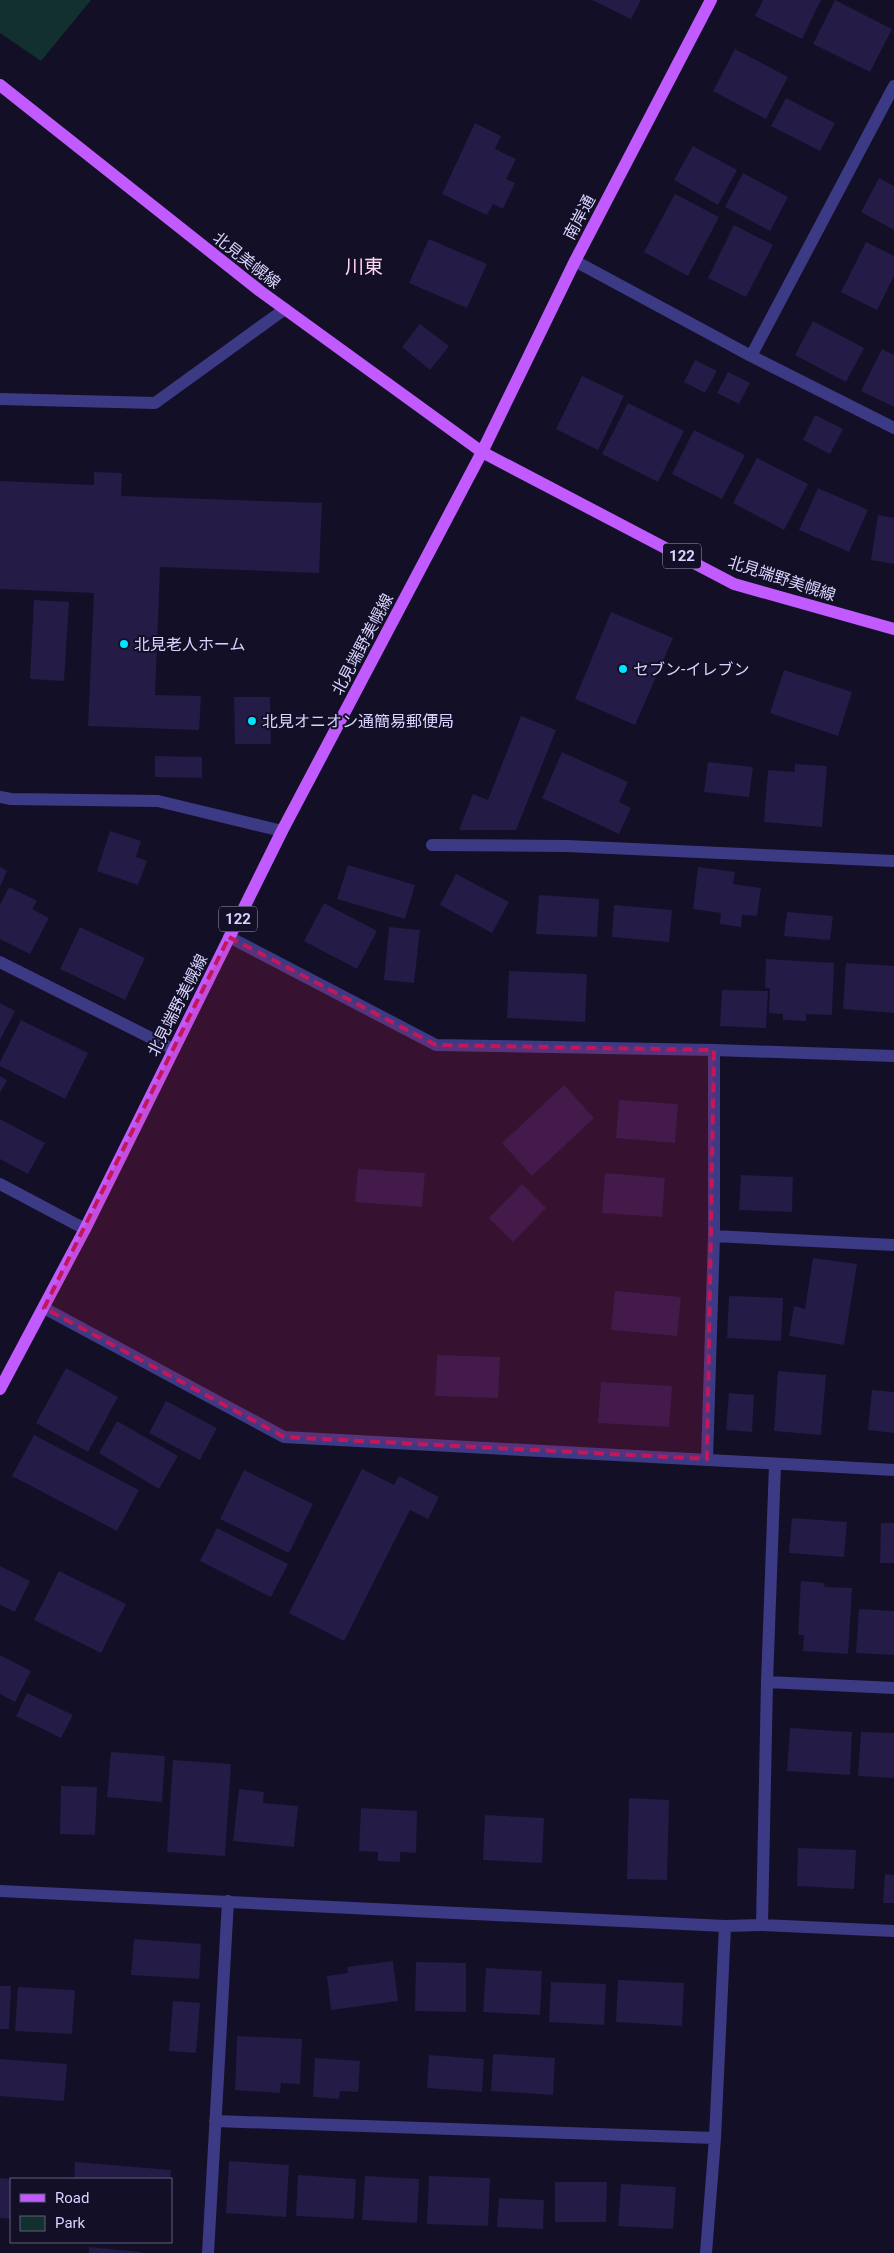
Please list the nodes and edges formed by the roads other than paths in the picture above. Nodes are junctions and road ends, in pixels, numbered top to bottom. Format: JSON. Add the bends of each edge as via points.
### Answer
{"nodes":[{"id":1,"x":711,"y":0,"type":"edge"},
{"id":2,"x":0,"y":85,"type":"edge"},
{"id":3,"x":894,"y":86,"type":"edge"},
{"id":4,"x":575,"y":261,"type":"junction"},
{"id":5,"x":285,"y":310,"type":"junction"},
{"id":6,"x":751,"y":356,"type":"junction"},
{"id":7,"x":0,"y":399,"type":"edge"},
{"id":8,"x":894,"y":428,"type":"edge"},
{"id":9,"x":482,"y":452,"type":"junction"},
{"id":10,"x":894,"y":629,"type":"edge"},
{"id":11,"x":0,"y":797,"type":"edge"},
{"id":12,"x":282,"y":831,"type":"junction"},
{"id":13,"x":432,"y":845,"type":"dead end"},
{"id":14,"x":894,"y":861,"type":"edge"},
{"id":15,"x":229,"y":937,"type":"junction"},
{"id":16,"x":0,"y":962,"type":"edge"},
{"id":17,"x":173,"y":1049,"type":"junction"},
{"id":18,"x":714,"y":1050,"type":"junction"},
{"id":19,"x":894,"y":1056,"type":"edge"},
{"id":20,"x":0,"y":1184,"type":"edge"},
{"id":21,"x":86,"y":1229,"type":"junction"},
{"id":22,"x":714,"y":1236,"type":"junction"},
{"id":23,"x":894,"y":1245,"type":"edge"},
{"id":24,"x":44,"y":1308,"type":"junction"},
{"id":25,"x":0,"y":1389,"type":"edge"},
{"id":26,"x":707,"y":1459,"type":"junction"},
{"id":27,"x":776,"y":1465,"type":"junction"},
{"id":28,"x":894,"y":1470,"type":"edge"},
{"id":29,"x":768,"y":1682,"type":"junction"},
{"id":30,"x":894,"y":1688,"type":"edge"},
{"id":31,"x":0,"y":1892,"type":"edge"},
{"id":32,"x":228,"y":1901,"type":"junction"},
{"id":33,"x":762,"y":1925,"type":"junction"},
{"id":34,"x":724,"y":1926,"type":"junction"},
{"id":35,"x":894,"y":1931,"type":"edge"},
{"id":36,"x":215,"y":2121,"type":"junction"},
{"id":37,"x":715,"y":2138,"type":"junction"},
{"id":38,"x":208,"y":2253,"type":"edge"},
{"id":39,"x":706,"y":2253,"type":"edge"}],
"edges":[{"from":1,"to":4,"type":"main road","name":"南岸通"},
{"from":2,"to":5,"type":"main road","name":"北見美幌線"},
{"from":3,"to":6,"type":"street"},
{"from":4,"to":6,"type":"street"},
{"from":4,"to":9,"type":"main road","name":"南岸通"},
{"from":5,"to":7,"type":"street","via":[[155,403]]},
{"from":5,"to":9,"type":"main road","name":"北見美幌線"},
{"from":6,"to":8,"type":"street"},
{"from":9,"to":10,"type":"main road","name":"北見端野美幌線","number":"122","via":[[734,584]]},
{"from":9,"to":12,"type":"main road","name":"北見端野美幌線","number":"122"},
{"from":11,"to":12,"type":"street","via":[[158,801]]},
{"from":12,"to":15,"type":"main road","name":"北見端野美幌線","number":"122"},
{"from":13,"to":14,"type":"street","via":[[568,846]]},
{"from":15,"to":17,"type":"main road","name":"北見端野美幌線","number":"122"},
{"from":15,"to":18,"type":"street","via":[[436,1045]]},
{"from":16,"to":17,"type":"street"},
{"from":17,"to":21,"type":"main road","name":"北見端野美幌線","number":"122"},
{"from":18,"to":19,"type":"street"},
{"from":18,"to":22,"type":"street"},
{"from":20,"to":21,"type":"street"},
{"from":21,"to":24,"type":"main road","name":"北見端野美幌線","number":"122"},
{"from":22,"to":23,"type":"street"},
{"from":22,"to":26,"type":"street"},
{"from":24,"to":25,"type":"main road","name":"北見端野美幌線","number":"122"},
{"from":24,"to":26,"type":"street","via":[[284,1437]]},
{"from":26,"to":27,"type":"street"},
{"from":27,"to":28,"type":"street"},
{"from":27,"to":29,"type":"street"},
{"from":29,"to":30,"type":"street"},
{"from":29,"to":33,"type":"street"},
{"from":31,"to":32,"type":"street"},
{"from":32,"to":34,"type":"street"},
{"from":32,"to":36,"type":"street"},
{"from":33,"to":34,"type":"street"},
{"from":33,"to":35,"type":"street"},
{"from":34,"to":37,"type":"street"},
{"from":36,"to":37,"type":"street"},
{"from":36,"to":38,"type":"street"},
{"from":37,"to":39,"type":"street"}]}
